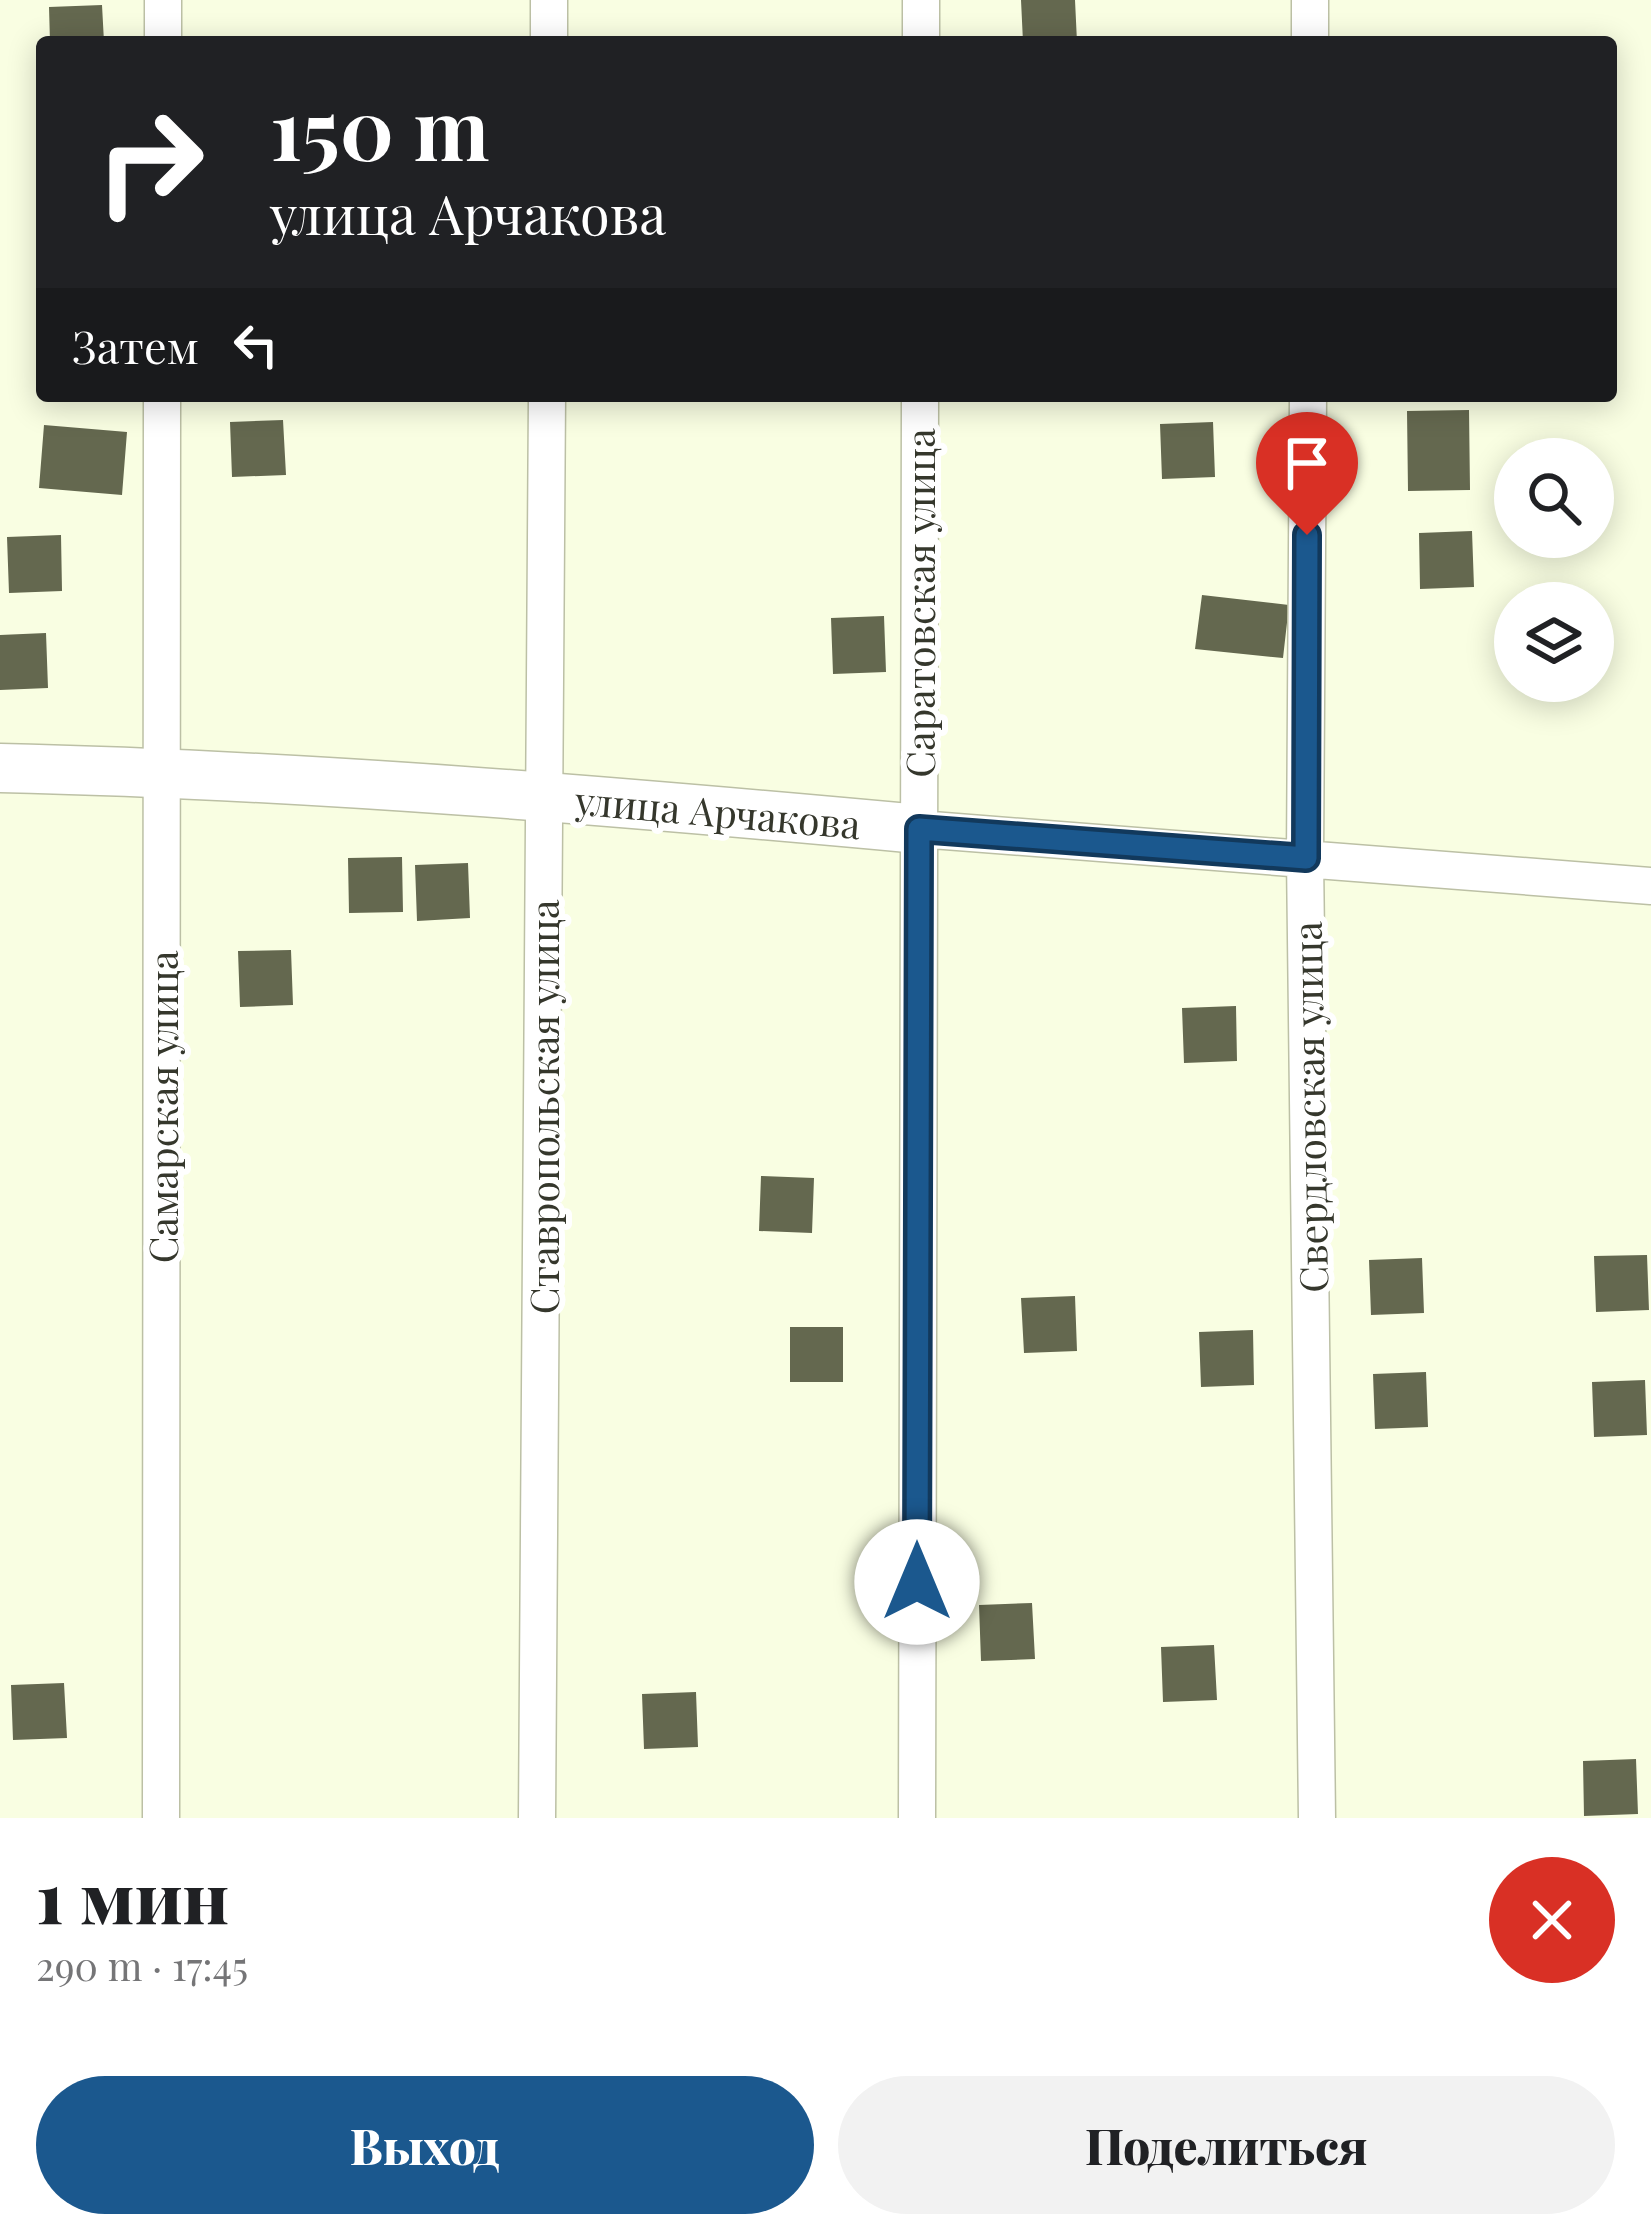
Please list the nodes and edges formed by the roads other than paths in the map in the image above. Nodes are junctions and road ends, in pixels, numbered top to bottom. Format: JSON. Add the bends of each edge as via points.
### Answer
{"nodes":[{"id":1,"x":163,"y":0,"type":"edge"},
{"id":2,"x":549,"y":0,"type":"edge"},
{"id":3,"x":921,"y":0,"type":"edge"},
{"id":4,"x":1310,"y":0,"type":"edge"},
{"id":5,"x":163,"y":36,"type":"edge"},
{"id":6,"x":549,"y":36,"type":"edge"},
{"id":7,"x":921,"y":36,"type":"edge"},
{"id":8,"x":1310,"y":36,"type":"edge"},
{"id":9,"x":162,"y":402,"type":"edge"},
{"id":10,"x":547,"y":402,"type":"edge"},
{"id":11,"x":920,"y":402,"type":"edge"},
{"id":12,"x":1308,"y":402,"type":"edge"},
{"id":13,"x":0,"y":768,"type":"edge"},
{"id":14,"x":162,"y":771,"type":"junction"},
{"id":15,"x":546,"y":795,"type":"junction"},
{"id":16,"x":919,"y":829,"type":"junction"},
{"id":17,"x":1306,"y":858,"type":"junction"},
{"id":18,"x":1651,"y":886,"type":"edge"},
{"id":19,"x":161,"y":1818,"type":"edge"},
{"id":20,"x":537,"y":1818,"type":"edge"},
{"id":21,"x":917,"y":1818,"type":"edge"},
{"id":22,"x":1317,"y":1818,"type":"edge"}],
"edges":[{"from":1,"to":5,"type":"street"},
{"from":2,"to":6,"type":"street"},
{"from":3,"to":7,"type":"street"},
{"from":4,"to":8,"type":"street"},
{"from":9,"to":14,"type":"street","name":"Самарская улица"},
{"from":10,"to":15,"type":"street","name":"Ставропольская улица"},
{"from":11,"to":16,"type":"street","name":"Саратовская улица"},
{"from":12,"to":17,"type":"street","name":"Свердловская улица"},
{"from":13,"to":14,"type":"street","name":"улица Арчакова"},
{"from":14,"to":15,"type":"street","name":"улица Арчакова"},
{"from":14,"to":19,"type":"street","name":"Самарская улица"},
{"from":15,"to":16,"type":"street","name":"улица Арчакова"},
{"from":15,"to":20,"type":"street","name":"Ставропольская улица"},
{"from":16,"to":17,"type":"street","name":"улица Арчакова"},
{"from":16,"to":21,"type":"street","name":"Саратовская улица"},
{"from":17,"to":18,"type":"street","name":"улица Арчакова"},
{"from":17,"to":22,"type":"street","name":"Свердловская улица"}]}
